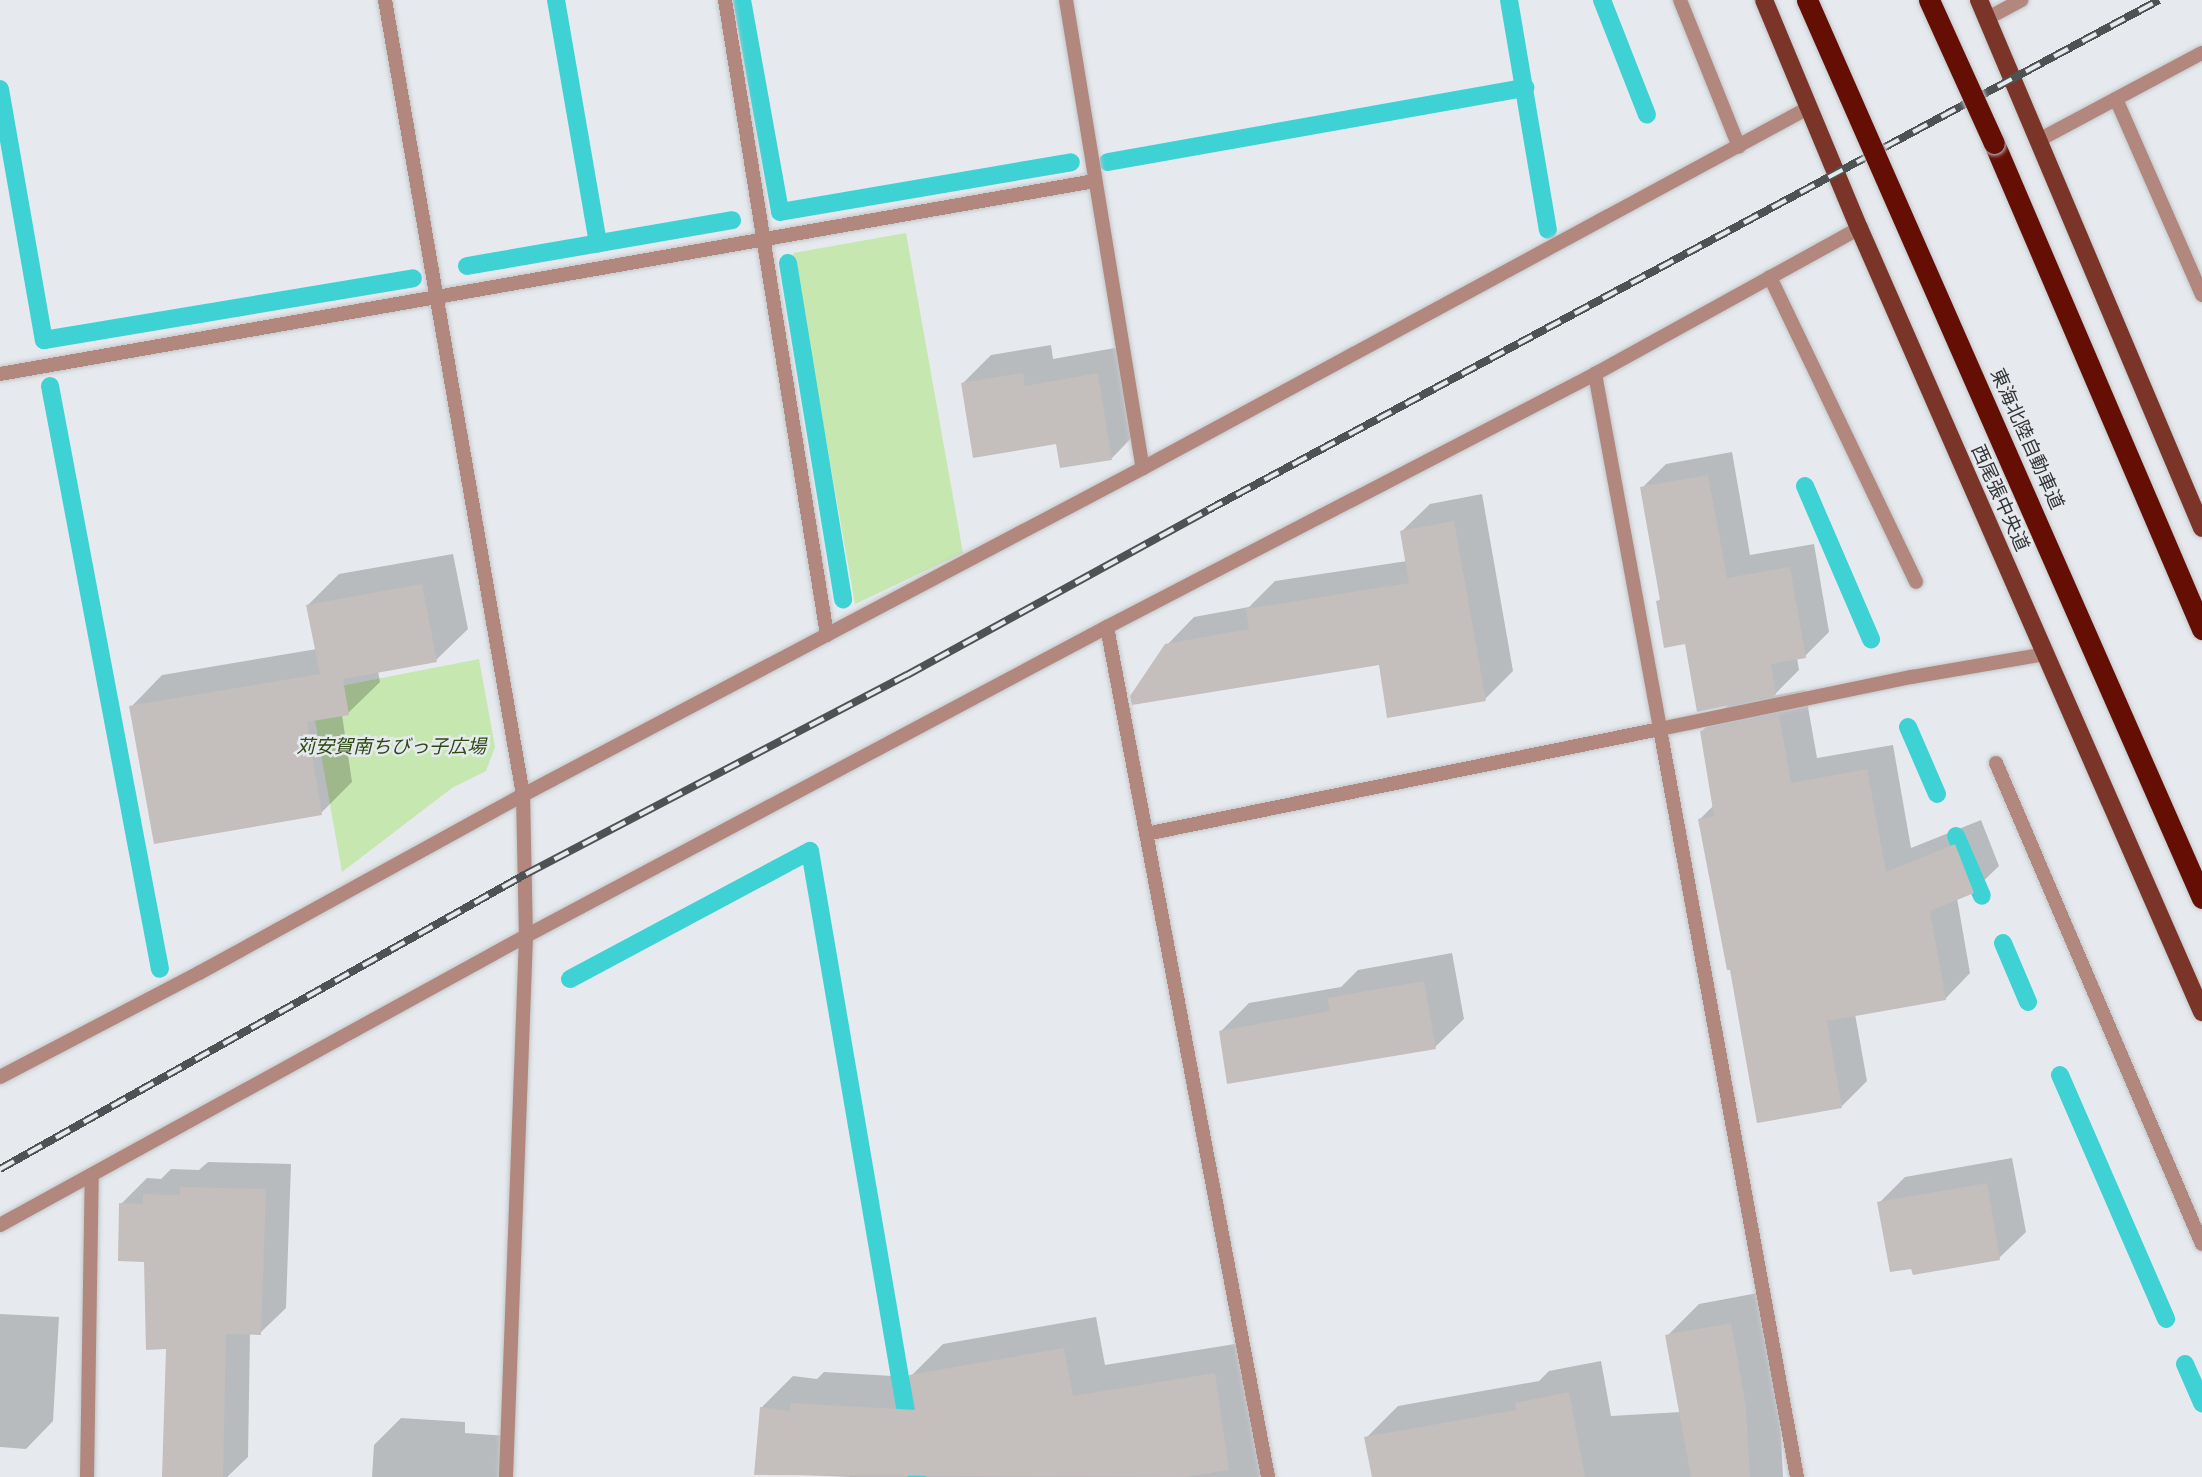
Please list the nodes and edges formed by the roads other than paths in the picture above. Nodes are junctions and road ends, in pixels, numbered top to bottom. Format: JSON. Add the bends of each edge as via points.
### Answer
{"nodes":[{"id":1,"x":385,"y":0,"type":"edge"},
{"id":2,"x":725,"y":0,"type":"edge"},
{"id":3,"x":1066,"y":0,"type":"edge"},
{"id":4,"x":1680,"y":0,"type":"edge"},
{"id":5,"x":1764,"y":0,"type":"edge"},
{"id":6,"x":1807,"y":0,"type":"edge"},
{"id":7,"x":1817,"y":0,"type":"edge"},
{"id":8,"x":1929,"y":0,"type":"edge"},
{"id":9,"x":1943,"y":0,"type":"edge"},
{"id":10,"x":1979,"y":0,"type":"edge"},
{"id":11,"x":2021,"y":0,"type":"edge"},
{"id":12,"x":1986,"y":19,"type":"junction"},
{"id":13,"x":2202,"y":53,"type":"edge"},
{"id":14,"x":2116,"y":99,"type":"junction"},
{"id":15,"x":1808,"y":108,"type":"junction"},
{"id":16,"x":2037,"y":141,"type":"junction"},
{"id":17,"x":1994,"y":143,"type":"junction"},
{"id":18,"x":1739,"y":147,"type":"junction"},
{"id":19,"x":1888,"y":180,"type":"junction"},
{"id":20,"x":1095,"y":181,"type":"junction"},
{"id":21,"x":1859,"y":228,"type":"junction"},
{"id":22,"x":765,"y":239,"type":"junction"},
{"id":23,"x":1770,"y":277,"type":"junction"},
{"id":24,"x":2202,"y":295,"type":"edge"},
{"id":25,"x":436,"y":299,"type":"junction"},
{"id":26,"x":0,"y":374,"type":"edge"},
{"id":27,"x":1595,"y":374,"type":"junction"},
{"id":28,"x":1143,"y":468,"type":"junction"},
{"id":29,"x":2202,"y":528,"type":"edge"},
{"id":30,"x":1916,"y":582,"type":"dead end"},
{"id":31,"x":1107,"y":627,"type":"junction"},
{"id":32,"x":2202,"y":629,"type":"edge"},
{"id":33,"x":827,"y":635,"type":"junction"},
{"id":34,"x":2045,"y":654,"type":"junction"},
{"id":35,"x":1660,"y":729,"type":"junction"},
{"id":36,"x":1996,"y":763,"type":"dead end"},
{"id":37,"x":523,"y":795,"type":"junction"},
{"id":38,"x":1146,"y":834,"type":"junction"},
{"id":39,"x":2202,"y":898,"type":"edge"},
{"id":40,"x":526,"y":936,"type":"junction"},
{"id":41,"x":2202,"y":1012,"type":"edge"},
{"id":42,"x":0,"y":1077,"type":"edge"},
{"id":43,"x":92,"y":1175,"type":"junction"},
{"id":44,"x":0,"y":1225,"type":"edge"},
{"id":45,"x":2202,"y":1244,"type":"edge"},
{"id":46,"x":87,"y":1477,"type":"edge"},
{"id":47,"x":506,"y":1477,"type":"edge"},
{"id":48,"x":1268,"y":1477,"type":"edge"},
{"id":49,"x":1797,"y":1477,"type":"edge"}],
"edges":[{"from":1,"to":25,"type":"street"},
{"from":2,"to":22,"type":"street"},
{"from":3,"to":20,"type":"street"},
{"from":4,"to":18,"type":"street"},
{"from":5,"to":15,"type":"main road","name":"西尾張中央道"},
{"from":6,"to":19,"type":"highway","name":"東海北陸自動車道","bridge":true},
{"from":7,"to":19,"type":"highway","bridge":true},
{"from":8,"to":17,"type":"highway","bridge":true},
{"from":9,"to":17,"type":"highway","bridge":true},
{"from":10,"to":12,"type":"main road"},
{"from":11,"to":12,"type":"street"},
{"from":12,"to":16,"type":"main road"},
{"from":13,"to":14,"type":"street"},
{"from":14,"to":16,"type":"street"},
{"from":14,"to":24,"type":"street"},
{"from":15,"to":18,"type":"street"},
{"from":15,"to":21,"type":"main road","name":"西尾張中央道"},
{"from":16,"to":29,"type":"main road"},
{"from":17,"to":32,"type":"highway"},
{"from":18,"to":28,"type":"street"},
{"from":19,"to":39,"type":"highway","name":"東海北陸自動車道","bridge":true},
{"from":20,"to":22,"type":"street"},
{"from":20,"to":28,"type":"street"},
{"from":21,"to":23,"type":"street"},
{"from":21,"to":34,"type":"main road","name":"西尾張中央道"},
{"from":22,"to":25,"type":"street"},
{"from":22,"to":33,"type":"street"},
{"from":23,"to":27,"type":"street"},
{"from":23,"to":30,"type":"street"},
{"from":25,"to":26,"type":"street"},
{"from":25,"to":37,"type":"street"},
{"from":27,"to":31,"type":"street"},
{"from":27,"to":35,"type":"street"},
{"from":28,"to":33,"type":"street"},
{"from":31,"to":38,"type":"street"},
{"from":31,"to":40,"type":"street"},
{"from":33,"to":37,"type":"street"},
{"from":34,"to":35,"type":"street"},
{"from":34,"to":41,"type":"main road","name":"西尾張中央道"},
{"from":35,"to":38,"type":"street"},
{"from":35,"to":49,"type":"street"},
{"from":36,"to":45,"type":"street"},
{"from":37,"to":40,"type":"street"},
{"from":37,"to":42,"type":"street"},
{"from":38,"to":48,"type":"street"},
{"from":40,"to":43,"type":"street"},
{"from":40,"to":47,"type":"street"},
{"from":43,"to":44,"type":"street"},
{"from":43,"to":46,"type":"street"}]}
